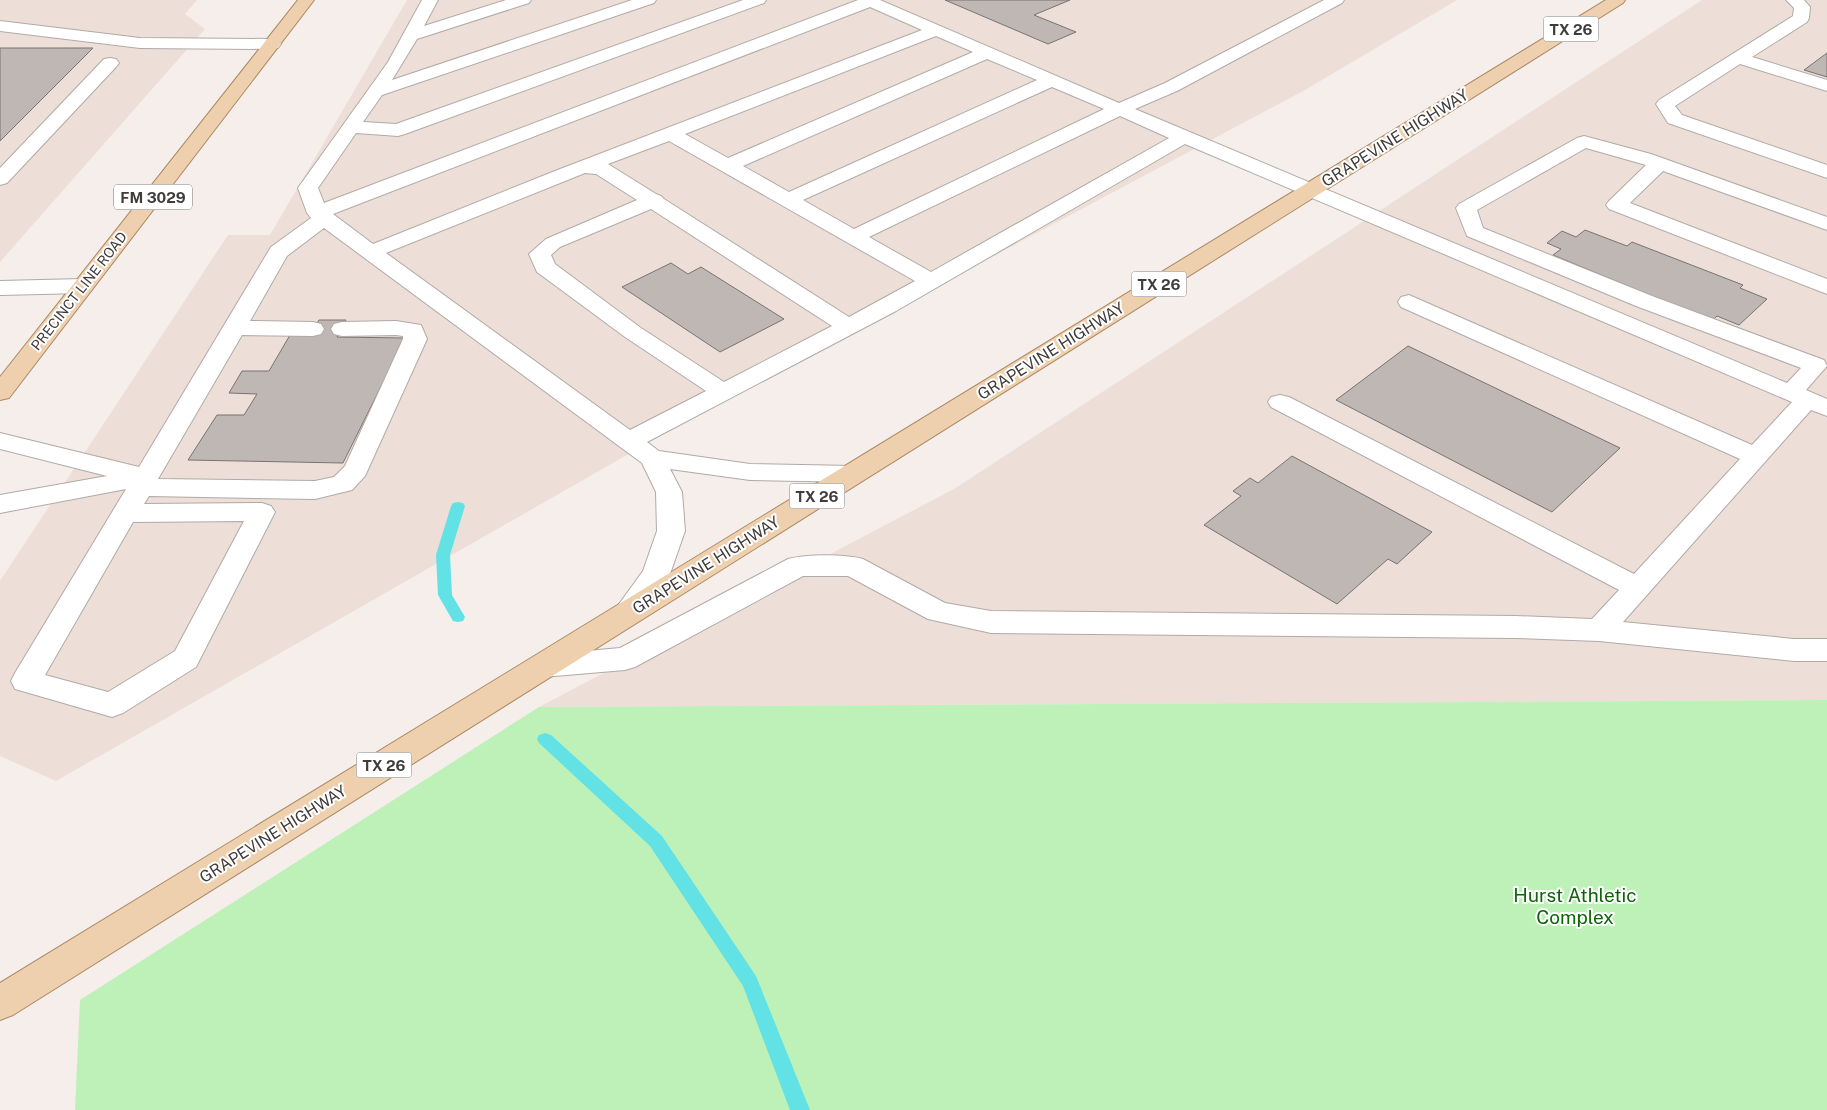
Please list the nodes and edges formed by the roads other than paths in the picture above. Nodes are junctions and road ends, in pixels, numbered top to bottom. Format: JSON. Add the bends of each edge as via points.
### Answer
{"nodes":[{"id":1,"x":306,"y":0,"type":"edge"},
{"id":2,"x":430,"y":0,"type":"edge"},
{"id":3,"x":522,"y":0,"type":"edge"},
{"id":4,"x":648,"y":0,"type":"edge"},
{"id":5,"x":758,"y":0,"type":"edge"},
{"id":6,"x":1336,"y":0,"type":"edge"},
{"id":7,"x":1617,"y":0,"type":"edge"},
{"id":8,"x":1794,"y":0,"type":"edge"},
{"id":9,"x":868,"y":1,"type":"edge"},
{"id":10,"x":0,"y":26,"type":"edge"},
{"id":11,"x":938,"y":30,"type":"junction"},
{"id":12,"x":410,"y":36,"type":"junction"},
{"id":13,"x":272,"y":44,"type":"junction"},
{"id":14,"x":988,"y":52,"type":"junction"},
{"id":15,"x":1738,"y":58,"type":"junction"},
{"id":16,"x":110,"y":63,"type":"dead end"},
{"id":17,"x":1052,"y":80,"type":"junction"},
{"id":18,"x":1827,"y":86,"type":"edge"},
{"id":19,"x":374,"y":92,"type":"junction"},
{"id":20,"x":1120,"y":109,"type":"junction"},
{"id":21,"x":349,"y":127,"type":"junction"},
{"id":22,"x":670,"y":134,"type":"junction"},
{"id":23,"x":1184,"y":137,"type":"junction"},
{"id":24,"x":1659,"y":164,"type":"junction"},
{"id":25,"x":727,"y":166,"type":"junction"},
{"id":26,"x":584,"y":167,"type":"junction"},
{"id":27,"x":1827,"y":172,"type":"edge"},
{"id":28,"x":0,"y":179,"type":"edge"},
{"id":29,"x":1309,"y":191,"type":"junction"},
{"id":30,"x":654,"y":200,"type":"junction"},
{"id":31,"x":788,"y":200,"type":"junction"},
{"id":32,"x":321,"y":215,"type":"junction"},
{"id":33,"x":1827,"y":224,"type":"edge"},
{"id":34,"x":853,"y":237,"type":"junction"},
{"id":35,"x":371,"y":252,"type":"junction"},
{"id":36,"x":931,"y":281,"type":"junction"},
{"id":37,"x":83,"y":286,"type":"junction"},
{"id":38,"x":1827,"y":287,"type":"edge"},
{"id":39,"x":0,"y":288,"type":"edge"},
{"id":40,"x":1409,"y":302,"type":"dead end"},
{"id":41,"x":849,"y":326,"type":"junction"},
{"id":42,"x":234,"y":328,"type":"junction"},
{"id":43,"x":313,"y":329,"type":"dead end"},
{"id":44,"x":342,"y":329,"type":"dead end"},
{"id":45,"x":1822,"y":360,"type":"edge"},
{"id":46,"x":724,"y":392,"type":"junction"},
{"id":47,"x":0,"y":393,"type":"edge"},
{"id":48,"x":1808,"y":400,"type":"edge"},
{"id":49,"x":1280,"y":402,"type":"dead end"},
{"id":50,"x":0,"y":441,"type":"edge"},
{"id":51,"x":629,"y":441,"type":"junction"},
{"id":52,"x":1756,"y":456,"type":"junction"},
{"id":53,"x":652,"y":458,"type":"junction"},
{"id":54,"x":853,"y":474,"type":"junction"},
{"id":55,"x":143,"y":482,"type":"junction"},
{"id":56,"x":0,"y":504,"type":"edge"},
{"id":57,"x":125,"y":513,"type":"junction"},
{"id":58,"x":1636,"y":587,"type":"junction"},
{"id":59,"x":625,"y":615,"type":"junction"},
{"id":60,"x":1599,"y":630,"type":"junction"},
{"id":61,"x":1827,"y":650,"type":"edge"},
{"id":62,"x":543,"y":666,"type":"junction"},
{"id":63,"x":2,"y":998,"type":"edge"}],
"edges":[{"from":1,"to":13,"type":"main road","name":"PRECINCT LINE ROAD","number":"FM 3029"},
{"from":2,"to":12,"type":"lane"},
{"from":3,"to":12,"type":"lane"},
{"from":4,"to":19,"type":"lane"},
{"from":5,"to":21,"type":"lane","via":[[398,130]]},
{"from":6,"to":20,"type":"lane","via":[[1171,87]]},
{"from":7,"to":29,"type":"main road","name":"GRAPEVINE HIGHWAY","number":"TX 26"},
{"from":8,"to":15,"type":"lane","via":[[1802,7],[1801,18]]},
{"from":9,"to":11,"type":"lane"},
{"from":9,"to":32,"type":"lane"},
{"from":10,"to":13,"type":"lane","via":[[140,43]]},
{"from":11,"to":14,"type":"lane"},
{"from":11,"to":22,"type":"lane"},
{"from":12,"to":19,"type":"lane"},
{"from":13,"to":37,"type":"main road","name":"PRECINCT LINE ROAD","number":"FM 3029"},
{"from":14,"to":17,"type":"lane"},
{"from":14,"to":25,"type":"lane"},
{"from":15,"to":18,"type":"lane"},
{"from":15,"to":27,"type":"lane","via":[[1665,104],[1675,119]]},
{"from":16,"to":28,"type":"lane"},
{"from":17,"to":20,"type":"lane"},
{"from":17,"to":31,"type":"lane"},
{"from":19,"to":21,"type":"lane"},
{"from":20,"to":23,"type":"lane"},
{"from":20,"to":34,"type":"lane"},
{"from":21,"to":32,"type":"lane","via":[[308,188]]},
{"from":22,"to":25,"type":"lane"},
{"from":22,"to":26,"type":"lane"},
{"from":23,"to":29,"type":"lane"},
{"from":23,"to":36,"type":"lane"},
{"from":24,"to":33,"type":"lane"},
{"from":24,"to":38,"type":"lane","via":[[1616,205]]},
{"from":24,"to":45,"type":"lane","via":[[1584,142],[1466,208],[1474,232],[1732,336]]},
{"from":25,"to":31,"type":"lane"},
{"from":26,"to":30,"type":"lane","via":[[601,168]]},
{"from":26,"to":35,"type":"lane"},
{"from":29,"to":48,"type":"lane"},
{"from":29,"to":54,"type":"main road","name":"GRAPEVINE HIGHWAY","number":"TX 26"},
{"from":30,"to":41,"type":"lane"},
{"from":30,"to":46,"type":"lane","via":[[553,243],[540,254],[546,267],[610,318]]},
{"from":31,"to":34,"type":"lane"},
{"from":32,"to":35,"type":"lane"},
{"from":32,"to":42,"type":"lane","via":[[278,252]]},
{"from":34,"to":36,"type":"lane"},
{"from":35,"to":51,"type":"lane"},
{"from":36,"to":41,"type":"lane"},
{"from":37,"to":39,"type":"lane"},
{"from":37,"to":47,"type":"main road","name":"PRECINCT LINE ROAD","number":"FM 3029"},
{"from":40,"to":52,"type":"lane"},
{"from":41,"to":46,"type":"lane"},
{"from":42,"to":43,"type":"lane"},
{"from":42,"to":55,"type":"lane"},
{"from":44,"to":55,"type":"lane","via":[[413,330],[415,339],[356,470],[343,484],[315,490]]},
{"from":45,"to":48,"type":"lane"},
{"from":46,"to":51,"type":"lane"},
{"from":48,"to":52,"type":"lane"},
{"from":49,"to":58,"type":"lane"},
{"from":50,"to":55,"type":"lane"},
{"from":51,"to":53,"type":"lane"},
{"from":52,"to":58,"type":"lane"},
{"from":53,"to":54,"type":"lane","via":[[750,472]]},
{"from":53,"to":59,"type":"lane","via":[[669,492],[671,531],[656,574]]},
{"from":54,"to":59,"type":"main road","name":"GRAPEVINE HIGHWAY","number":"TX 26"},
{"from":55,"to":56,"type":"lane"},
{"from":55,"to":57,"type":"lane"},
{"from":57,"to":57,"type":"lane","via":[[36,664],[26,681],[112,705],[186,658],[262,512]]},
{"from":58,"to":60,"type":"lane"},
{"from":59,"to":62,"type":"main road","name":"GRAPEVINE HIGHWAY","number":"TX 26"},
{"from":60,"to":61,"type":"lane","via":[[1794,650]]},
{"from":60,"to":62,"type":"lane","via":[[991,622],[938,612],[853,566],[798,566],[625,658]]},
{"from":62,"to":63,"type":"main road","name":"GRAPEVINE HIGHWAY","number":"TX 26","via":[[49,973]]}]}
